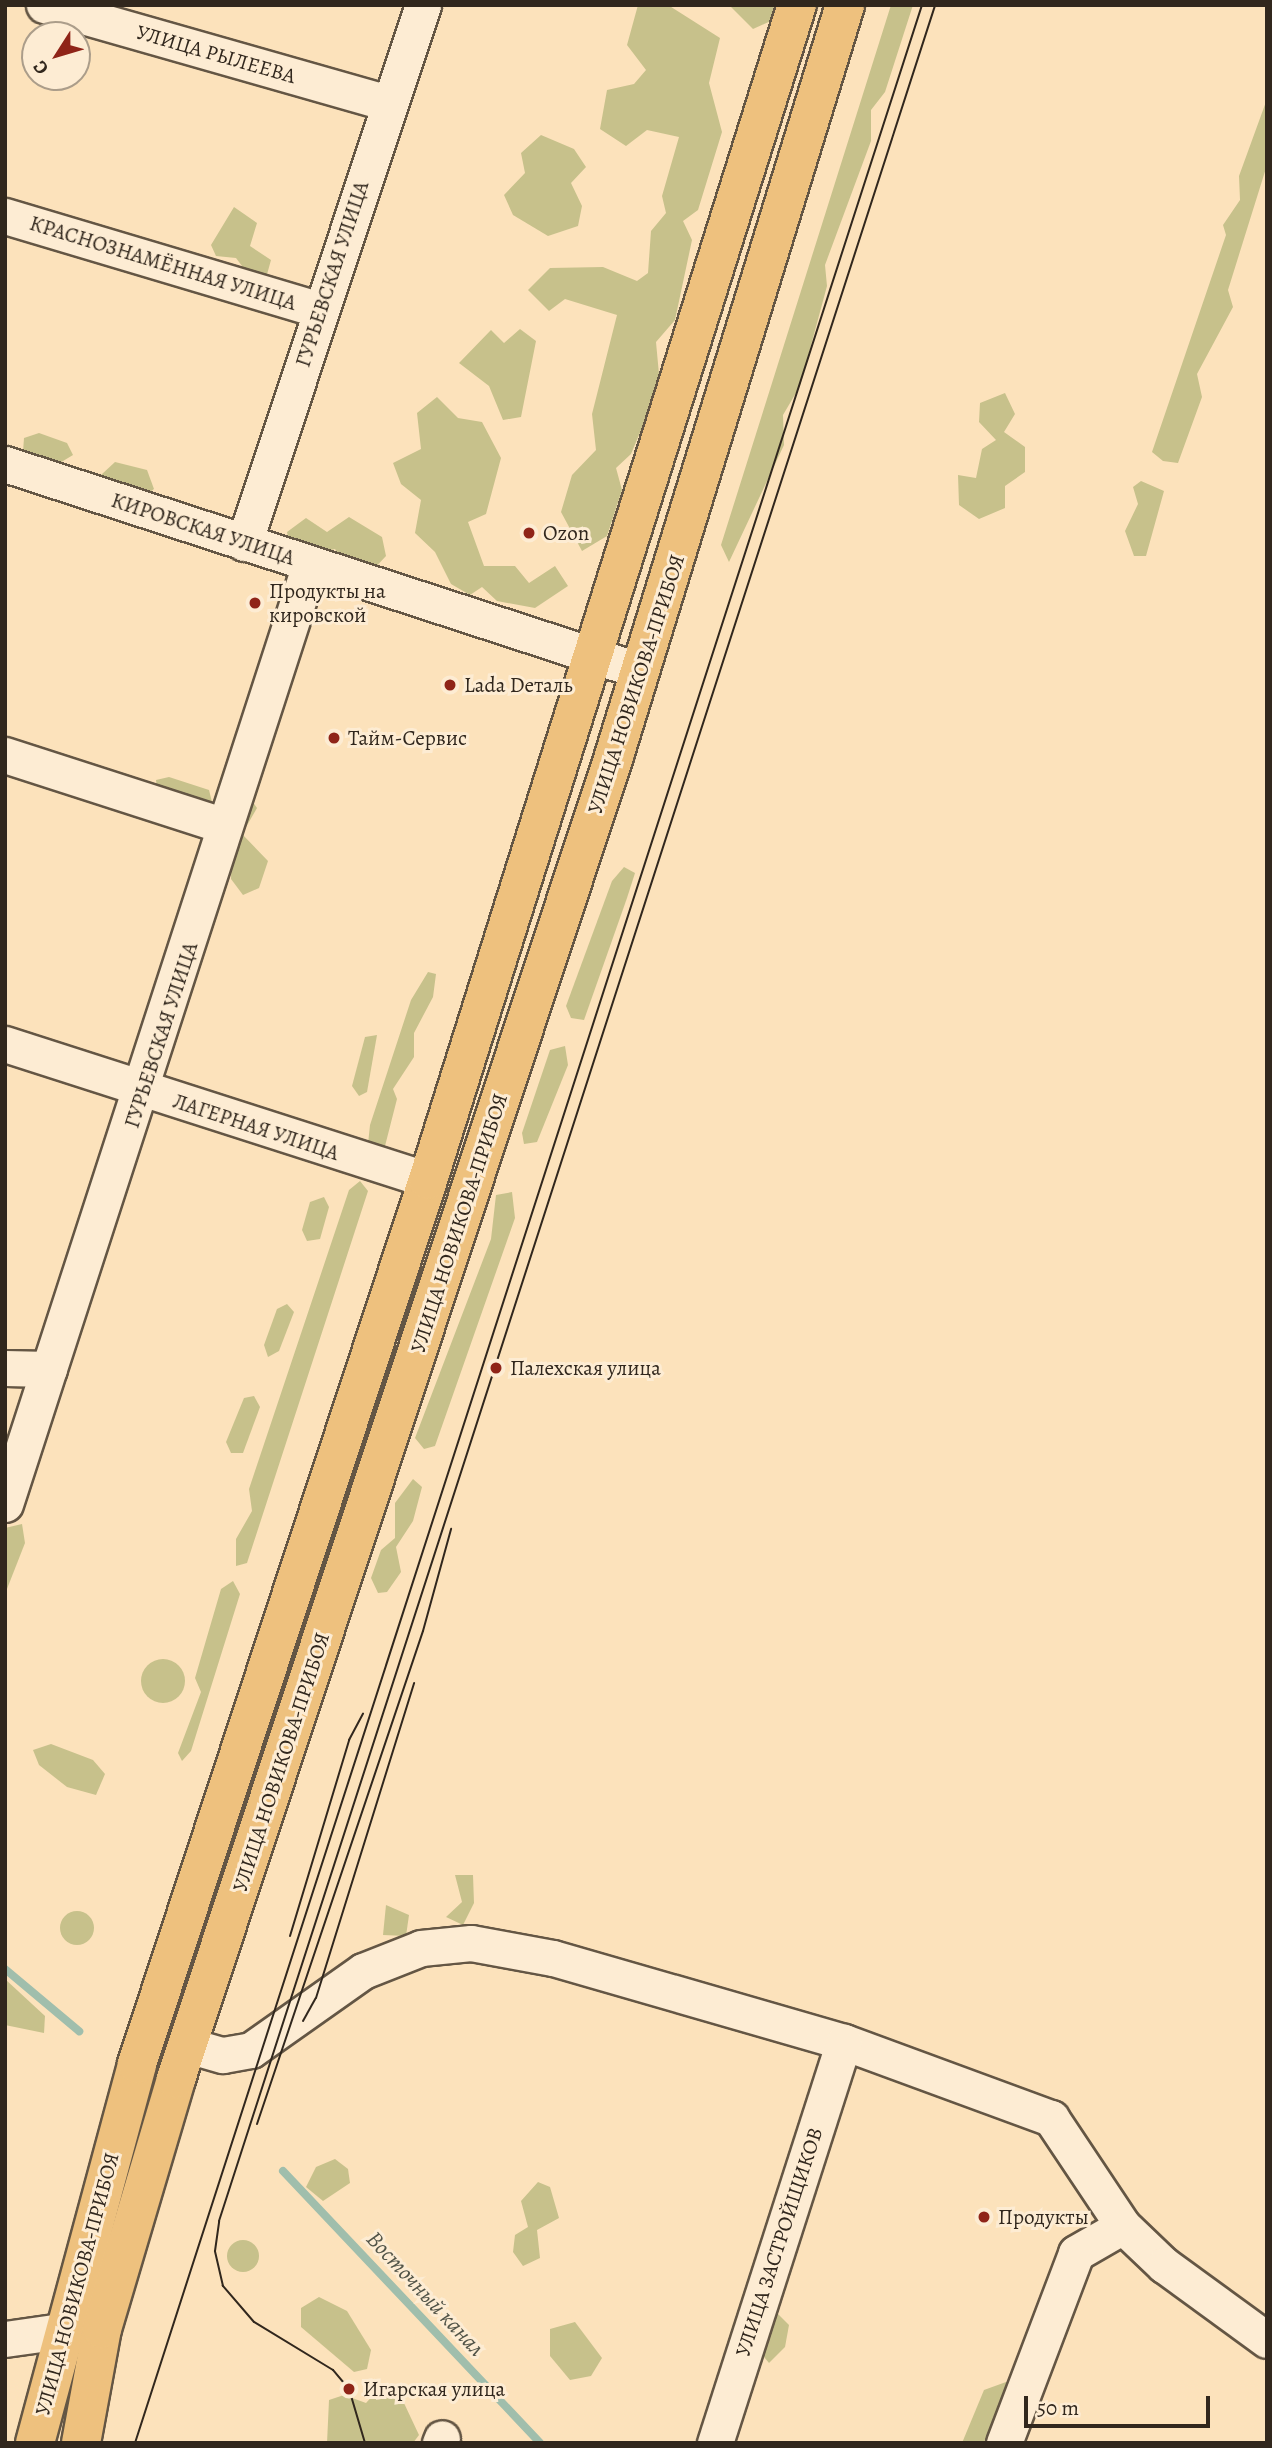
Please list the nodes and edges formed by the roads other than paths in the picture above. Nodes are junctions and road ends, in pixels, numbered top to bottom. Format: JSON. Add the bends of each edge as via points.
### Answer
{"nodes":[{"id":1,"x":44,"y":5,"type":"edge"},
{"id":2,"x":423,"y":5,"type":"edge"},
{"id":3,"x":797,"y":5,"type":"edge"},
{"id":4,"x":845,"y":5,"type":"edge"},
{"id":5,"x":388,"y":103,"type":"junction"},
{"id":6,"x":5,"y":216,"type":"edge"},
{"id":7,"x":320,"y":310,"type":"junction"},
{"id":8,"x":5,"y":464,"type":"edge"},
{"id":9,"x":244,"y":543,"type":"junction"},
{"id":10,"x":310,"y":564,"type":"junction"},
{"id":11,"x":590,"y":651,"type":"junction"},
{"id":12,"x":641,"y":671,"type":"junction"},
{"id":13,"x":5,"y":755,"type":"edge"},
{"id":14,"x":222,"y":825,"type":"junction"},
{"id":15,"x":5,"y":1044,"type":"edge"},
{"id":16,"x":144,"y":1090,"type":"junction"},
{"id":17,"x":428,"y":1180,"type":"junction"},
{"id":18,"x":5,"y":1368,"type":"edge"},
{"id":19,"x":49,"y":1369,"type":"junction"},
{"id":20,"x":5,"y":1504,"type":"edge"},
{"id":21,"x":844,"y":2042,"type":"junction"},
{"id":22,"x":187,"y":2045,"type":"junction"},
{"id":23,"x":1123,"y":2226,"type":"junction"},
{"id":24,"x":62,"y":2331,"type":"junction"},
{"id":25,"x":5,"y":2339,"type":"edge"},
{"id":26,"x":1267,"y":2340,"type":"edge"},
{"id":27,"x":35,"y":2443,"type":"edge"},
{"id":28,"x":81,"y":2443,"type":"edge"},
{"id":29,"x":715,"y":2443,"type":"edge"},
{"id":30,"x":1004,"y":2443,"type":"edge"}],
"edges":[{"from":1,"to":5,"type":"street","name":"УЛИЦА РЫЛЕЕВА"},
{"from":2,"to":5,"type":"street","name":"ГУРЬЕВСКАЯ УЛИЦА"},
{"from":3,"to":11,"type":"main road","name":"УЛИЦА НОВИКОВА-ПРИБОЯ"},
{"from":4,"to":12,"type":"main road","name":"УЛИЦА НОВИКОВА-ПРИБОЯ"},
{"from":5,"to":7,"type":"street","name":"ГУРЬЕВСКАЯ УЛИЦА"},
{"from":6,"to":7,"type":"street","name":"КРАСНОЗНАМЁННАЯ УЛИЦА"},
{"from":7,"to":9,"type":"street","name":"ГУРЬЕВСКАЯ УЛИЦА"},
{"from":8,"to":9,"type":"street","name":"КИРОВСКАЯ УЛИЦА"},
{"from":9,"to":10,"type":"street","name":"КИРОВСКАЯ УЛИЦА"},
{"from":10,"to":11,"type":"street","name":"КИРОВСКАЯ УЛИЦА"},
{"from":10,"to":14,"type":"street","name":"ГУРЬЕВСКАЯ УЛИЦА"},
{"from":11,"to":12,"type":"street","name":"КИРОВСКАЯ УЛИЦА"},
{"from":11,"to":17,"type":"main road","name":"УЛИЦА НОВИКОВА-ПРИБОЯ"},
{"from":12,"to":22,"type":"main road","name":"УЛИЦА НОВИКОВА-ПРИБОЯ"},
{"from":13,"to":14,"type":"street"},
{"from":14,"to":16,"type":"street","name":"ГУРЬЕВСКАЯ УЛИЦА"},
{"from":15,"to":16,"type":"street","name":"ЛАГЕРНАЯ УЛИЦА"},
{"from":16,"to":17,"type":"street","name":"ЛАГЕРНАЯ УЛИЦА"},
{"from":16,"to":19,"type":"street","name":"ГУРЬЕВСКАЯ УЛИЦА"},
{"from":17,"to":24,"type":"main road","name":"УЛИЦА НОВИКОВА-ПРИБОЯ","via":[[137,2064]]},
{"from":18,"to":19,"type":"street"},
{"from":19,"to":20,"type":"street","name":"ГУРЬЕВСКАЯ УЛИЦА"},
{"from":21,"to":22,"type":"street","via":[[553,1958],[471,1944],[421,1948],[363,1971],[251,2050],[223,2055]]},
{"from":21,"to":23,"type":"street","via":[[1051,2118]]},
{"from":21,"to":29,"type":"street","name":"УЛИЦА ЗАСТРОЙЩИКОВ"},
{"from":22,"to":28,"type":"main road","name":"УЛИЦА НОВИКОВА-ПРИБОЯ","via":[[102,2329]]},
{"from":23,"to":26,"type":"street","via":[[1164,2265]]},
{"from":23,"to":30,"type":"street","via":[[1076,2253]]},
{"from":24,"to":25,"type":"street"},
{"from":24,"to":27,"type":"main road","name":"УЛИЦА НОВИКОВА-ПРИБОЯ"}]}
